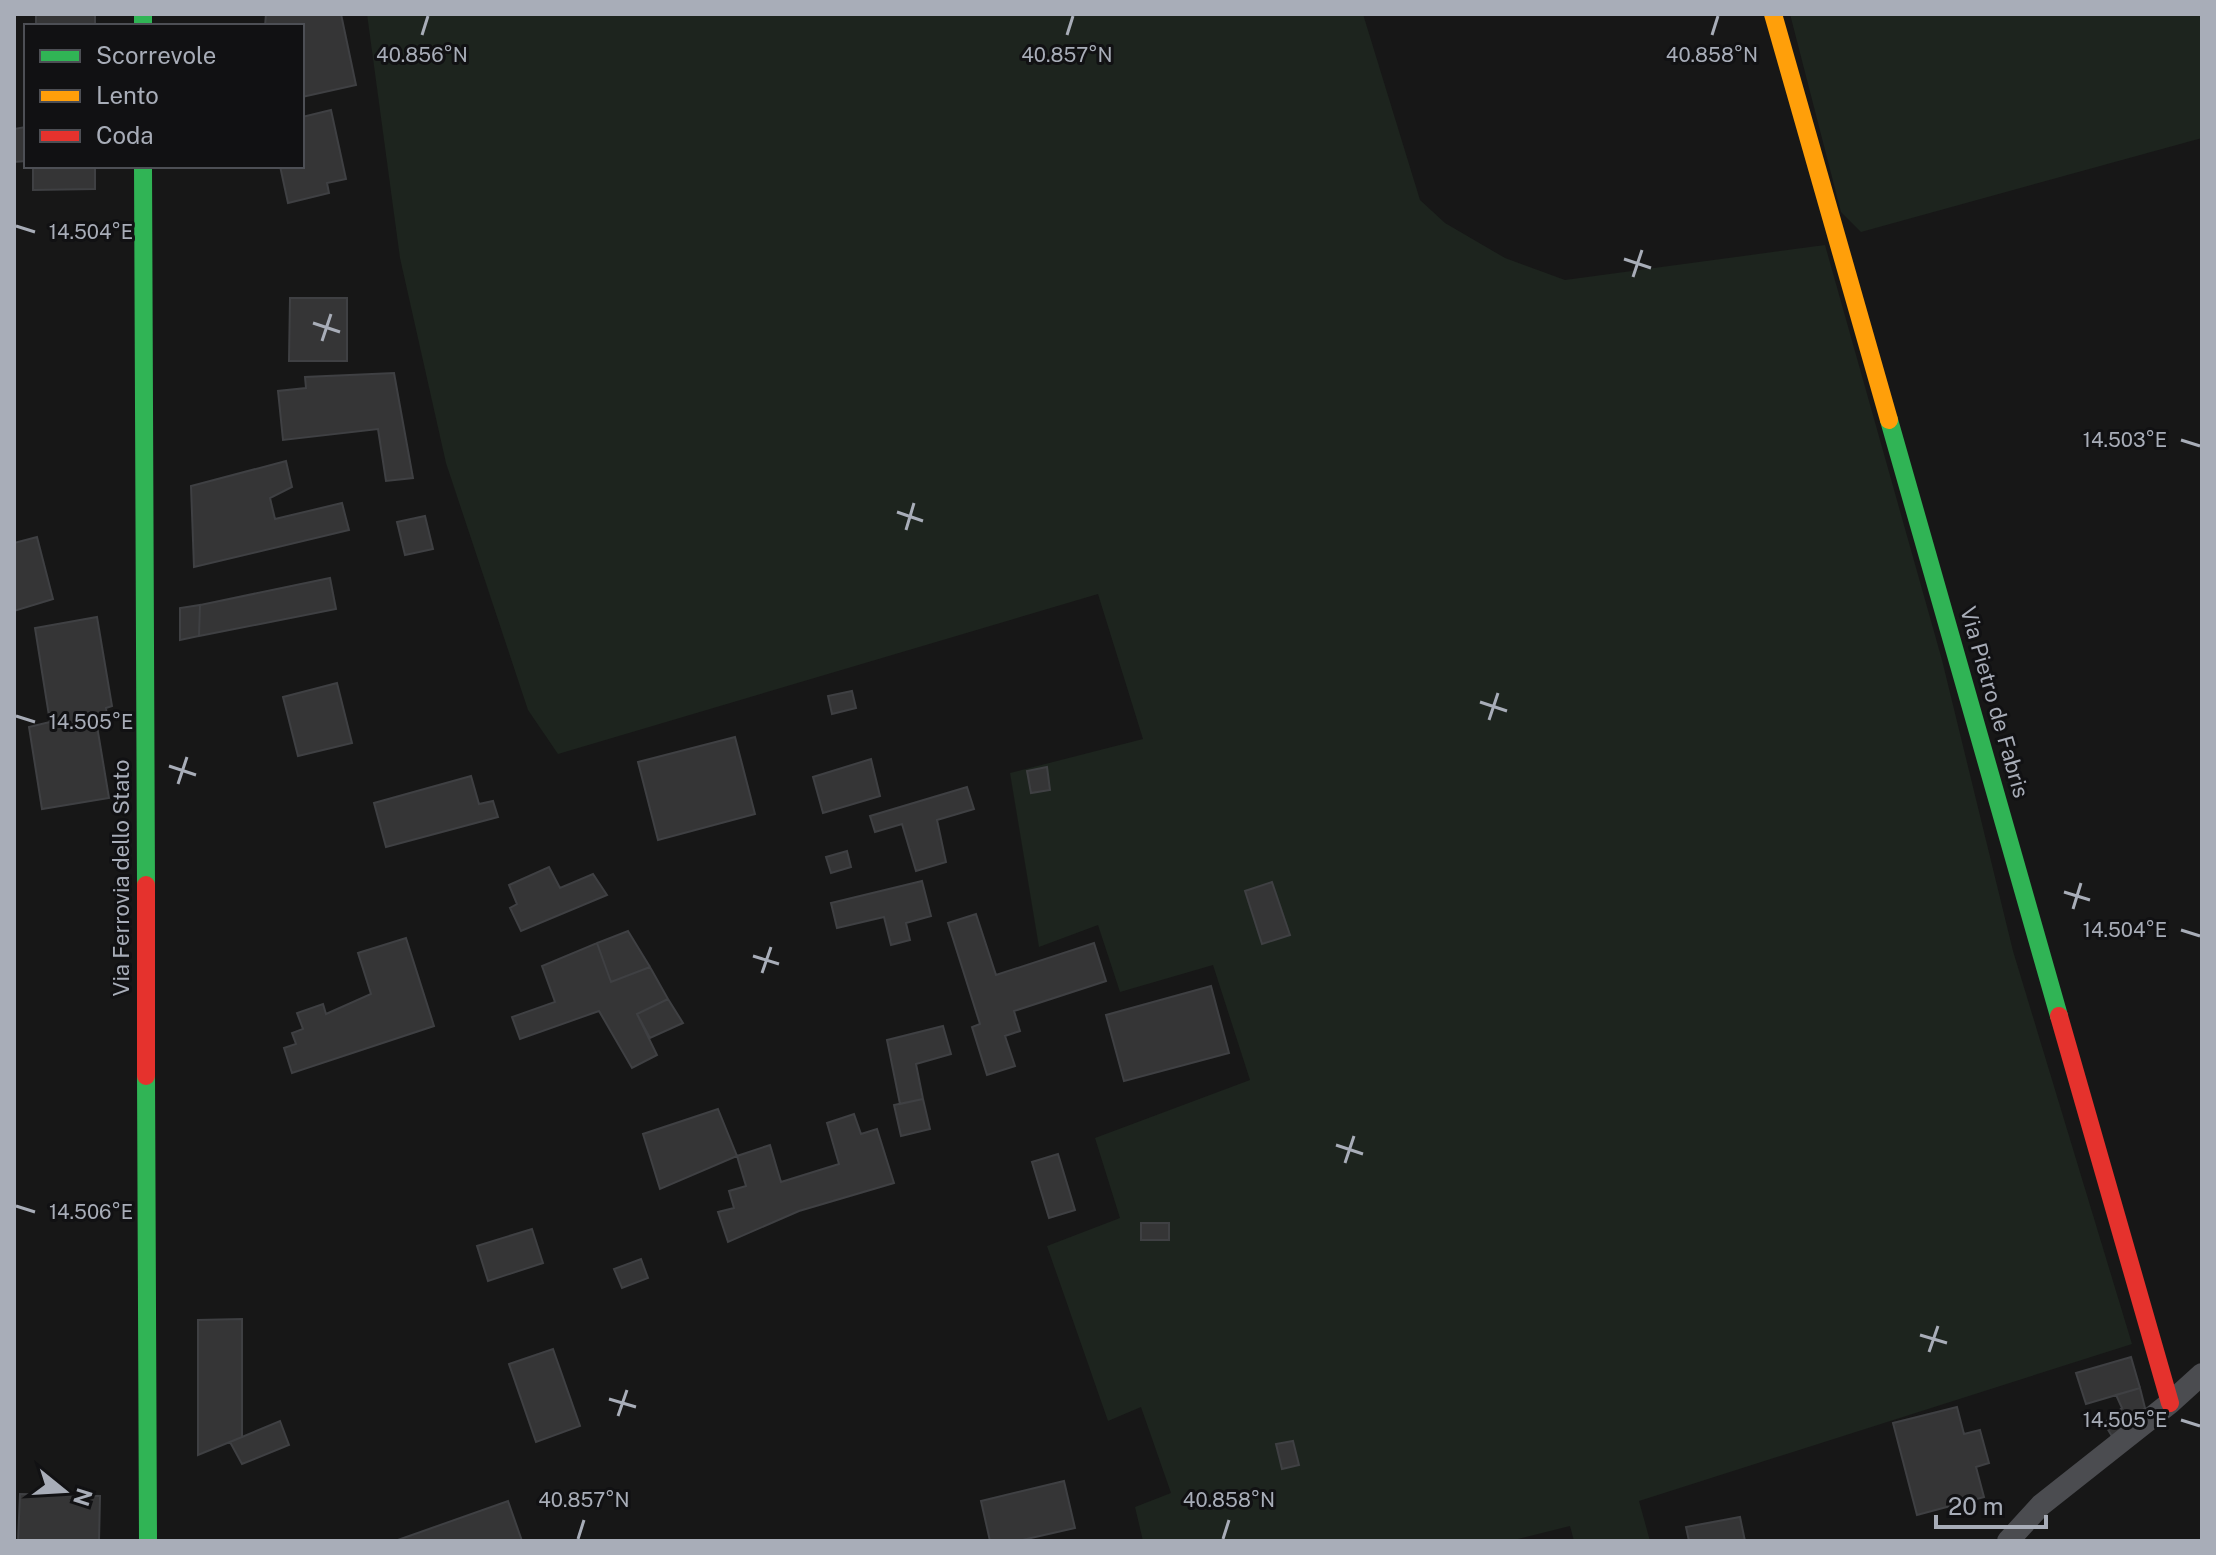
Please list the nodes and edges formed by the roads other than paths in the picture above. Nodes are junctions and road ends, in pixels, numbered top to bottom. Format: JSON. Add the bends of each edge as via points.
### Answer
{"nodes":[{"id":1,"x":1773,"y":14,"type":"edge"},
{"id":2,"x":143,"y":168,"type":"edge"},
{"id":3,"x":2202,"y":1374,"type":"edge"},
{"id":4,"x":2170,"y":1403,"type":"junction"},
{"id":5,"x":148,"y":1541,"type":"edge"},
{"id":6,"x":2008,"y":1541,"type":"edge"}],
"edges":[{"from":1,"to":4,"type":"street","name":"Via Pietro de Fabris"},
{"from":2,"to":5,"type":"street","name":"Via Ferrovia dello Stato"},
{"from":3,"to":4,"type":"lane"},
{"from":4,"to":6,"type":"lane","via":[[2041,1505]]}]}
